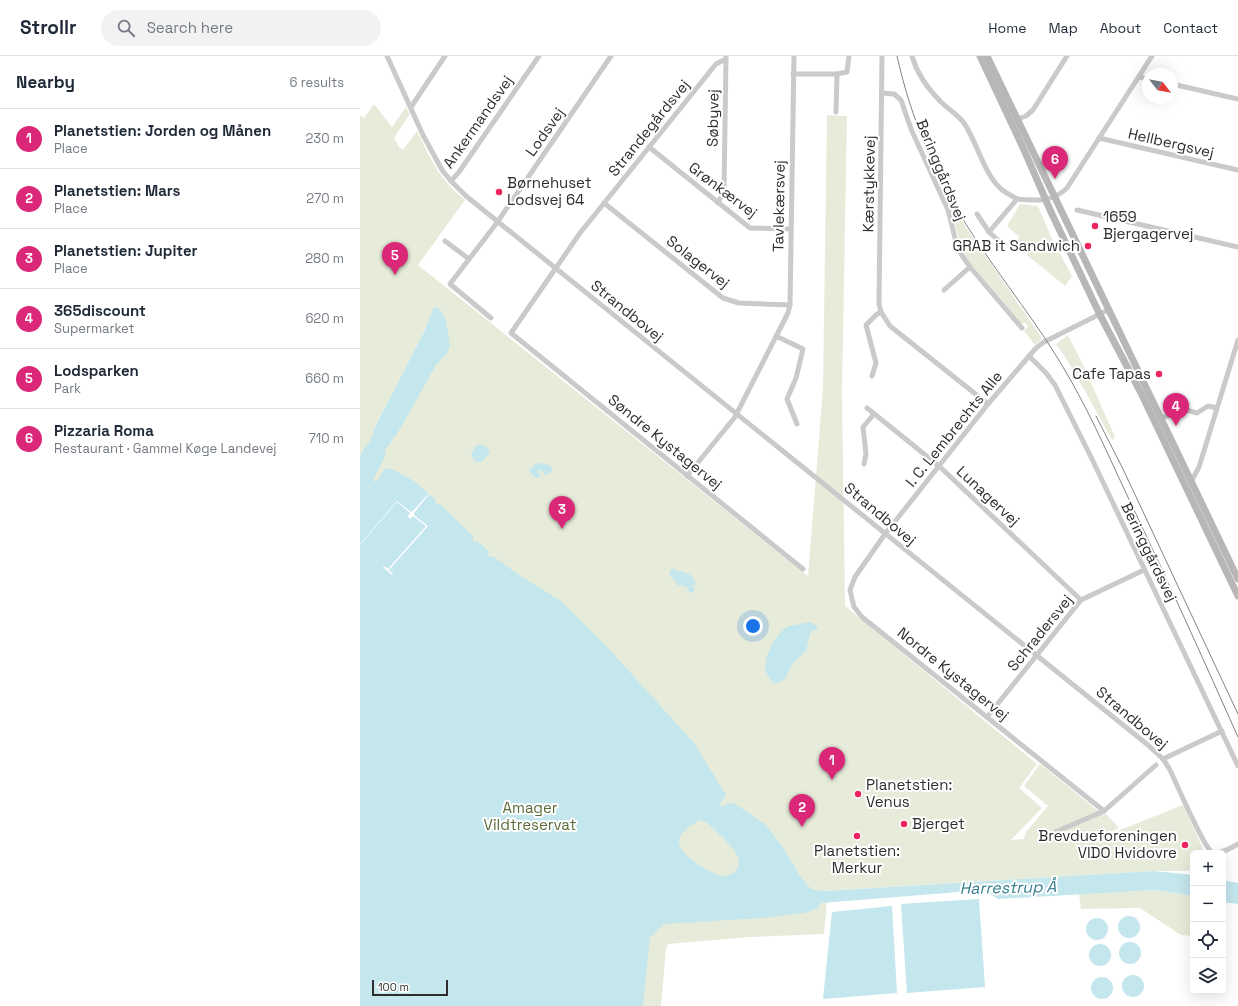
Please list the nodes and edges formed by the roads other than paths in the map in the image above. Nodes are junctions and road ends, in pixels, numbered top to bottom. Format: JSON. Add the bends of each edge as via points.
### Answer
{"nodes":[{"id":1,"x":387,"y":56,"type":"edge"},
{"id":2,"x":445,"y":56,"type":"edge"},
{"id":3,"x":539,"y":56,"type":"edge"},
{"id":4,"x":611,"y":56,"type":"edge"},
{"id":5,"x":794,"y":56,"type":"edge"},
{"id":6,"x":849,"y":56,"type":"edge"},
{"id":7,"x":882,"y":56,"type":"edge"},
{"id":8,"x":912,"y":56,"type":"edge"},
{"id":9,"x":980,"y":56,"type":"edge"},
{"id":10,"x":986,"y":56,"type":"edge"},
{"id":11,"x":1067,"y":56,"type":"edge"},
{"id":12,"x":1152,"y":56,"type":"edge"},
{"id":13,"x":726,"y":57,"type":"edge"},
{"id":14,"x":793,"y":74,"type":"junction"},
{"id":15,"x":836,"y":74,"type":"junction"},
{"id":16,"x":1139,"y":76,"type":"junction"},
{"id":17,"x":1142,"y":77,"type":"edge"},
{"id":18,"x":1178,"y":85,"type":"edge"},
{"id":19,"x":882,"y":93,"type":"junction"},
{"id":20,"x":1238,"y":99,"type":"edge"},
{"id":21,"x":411,"y":107,"type":"junction"},
{"id":22,"x":836,"y":112,"type":"dead end"},
{"id":23,"x":1017,"y":119,"type":"junction"},
{"id":24,"x":1099,"y":138,"type":"junction"},
{"id":25,"x":649,"y":147,"type":"junction"},
{"id":26,"x":1238,"y":170,"type":"edge"},
{"id":27,"x":450,"y":181,"type":"junction"},
{"id":28,"x":1054,"y":197,"type":"junction"},
{"id":29,"x":1017,"y":198,"type":"junction"},
{"id":30,"x":1045,"y":200,"type":"junction"},
{"id":31,"x":604,"y":203,"type":"junction"},
{"id":32,"x":718,"y":203,"type":"junction"},
{"id":33,"x":1077,"y":210,"type":"dead end"},
{"id":34,"x":977,"y":214,"type":"dead end"},
{"id":35,"x":497,"y":221,"type":"junction"},
{"id":36,"x":791,"y":229,"type":"junction"},
{"id":37,"x":990,"y":232,"type":"junction"},
{"id":38,"x":445,"y":241,"type":"dead end"},
{"id":39,"x":1001,"y":243,"type":"dead end"},
{"id":40,"x":1238,"y":247,"type":"edge"},
{"id":41,"x":469,"y":259,"type":"junction"},
{"id":42,"x":555,"y":268,"type":"junction"},
{"id":43,"x":970,"y":268,"type":"junction"},
{"id":44,"x":944,"y":290,"type":"dead end"},
{"id":45,"x":790,"y":305,"type":"junction"},
{"id":46,"x":1108,"y":310,"type":"junction"},
{"id":47,"x":881,"y":312,"type":"junction"},
{"id":48,"x":1100,"y":315,"type":"junction"},
{"id":49,"x":491,"y":318,"type":"dead end"},
{"id":50,"x":1022,"y":328,"type":"dead end"},
{"id":51,"x":511,"y":334,"type":"joint"},
{"id":52,"x":776,"y":336,"type":"junction"},
{"id":53,"x":1238,"y":340,"type":"edge"},
{"id":54,"x":1029,"y":356,"type":"junction"},
{"id":55,"x":872,"y":376,"type":"dead end"},
{"id":56,"x":988,"y":404,"type":"junction"},
{"id":57,"x":867,"y":408,"type":"dead end"},
{"id":58,"x":1217,"y":408,"type":"junction"},
{"id":59,"x":736,"y":414,"type":"junction"},
{"id":60,"x":874,"y":414,"type":"junction"},
{"id":61,"x":1160,"y":419,"type":"junction"},
{"id":62,"x":797,"y":424,"type":"dead end"},
{"id":63,"x":864,"y":464,"type":"dead end"},
{"id":64,"x":939,"y":466,"type":"junction"},
{"id":65,"x":1199,"y":467,"type":"junction"},
{"id":66,"x":1184,"y":468,"type":"junction"},
{"id":67,"x":688,"y":476,"type":"junction"},
{"id":68,"x":1191,"y":482,"type":"junction"},
{"id":69,"x":885,"y":534,"type":"junction"},
{"id":70,"x":803,"y":569,"type":"dead end"},
{"id":71,"x":1144,"y":570,"type":"junction"},
{"id":72,"x":1238,"y":578,"type":"edge"},
{"id":73,"x":1238,"y":596,"type":"edge"},
{"id":74,"x":1081,"y":600,"type":"junction"},
{"id":75,"x":1037,"y":656,"type":"junction"},
{"id":76,"x":988,"y":717,"type":"junction"},
{"id":77,"x":1222,"y":731,"type":"junction"},
{"id":78,"x":1163,"y":759,"type":"junction"},
{"id":79,"x":1156,"y":765,"type":"dead end"},
{"id":80,"x":1238,"y":766,"type":"edge"},
{"id":81,"x":1104,"y":810,"type":"junction"},
{"id":82,"x":1050,"y":834,"type":"dead end"},
{"id":83,"x":1238,"y":844,"type":"edge"},
{"id":84,"x":1209,"y":850,"type":"edge"},
{"id":85,"x":1226,"y":850,"type":"edge"}],
"edges":[{"from":1,"to":21,"type":"street","name":"Strandbovej"},
{"from":2,"to":21,"type":"street"},
{"from":3,"to":27,"type":"street","name":"Ankermandsvej"},
{"from":4,"to":35,"type":"street","name":"Lodsvej"},
{"from":5,"to":14,"type":"street","name":"Tavlekærsvej"},
{"from":6,"to":15,"type":"street","via":[[847,72]]},
{"from":7,"to":19,"type":"street","name":"Kærstykkevej"},
{"from":8,"to":29,"type":"street","via":[[926,85],[970,132],[980,157],[998,186]]},
{"from":9,"to":30,"type":"main road"},
{"from":10,"to":23,"type":"main road"},
{"from":11,"to":23,"type":"street","via":[[1033,110]]},
{"from":12,"to":16,"type":"street"},
{"from":13,"to":25,"type":"street","name":"Strandegårdsvej","via":[[716,64]]},
{"from":13,"to":32,"type":"street","name":"Søbyvej","via":[[724,191]]},
{"from":14,"to":15,"type":"street"},
{"from":14,"to":36,"type":"street","name":"Tavlekærsvej"},
{"from":15,"to":22,"type":"street"},
{"from":16,"to":17,"type":"street"},
{"from":16,"to":24,"type":"street"},
{"from":18,"to":20,"type":"street"},
{"from":19,"to":43,"type":"street","name":"Beringgårdsvej","via":[[894,94],[901,100],[911,129],[948,210],[956,242]]},
{"from":19,"to":47,"type":"street","name":"Kærstykkevej","via":[[879,304]]},
{"from":21,"to":27,"type":"street","name":"Strandbovej","via":[[436,160]]},
{"from":23,"to":28,"type":"main road"},
{"from":24,"to":26,"type":"street","name":"Hellbergsvej"},
{"from":24,"to":28,"type":"street","via":[[1072,181],[1062,193]]},
{"from":25,"to":31,"type":"street","name":"Strandegårdsvej"},
{"from":25,"to":32,"type":"street","name":"Grønkærvej"},
{"from":27,"to":35,"type":"street","name":"Strandbovej"},
{"from":28,"to":30,"type":"street"},
{"from":28,"to":46,"type":"main road"},
{"from":29,"to":30,"type":"street"},
{"from":29,"to":37,"type":"street"},
{"from":30,"to":48,"type":"main road"},
{"from":31,"to":42,"type":"street","name":"Strandegårdsvej"},
{"from":31,"to":45,"type":"street","name":"Solagervej","via":[[723,298],[739,303]]},
{"from":32,"to":36,"type":"street","name":"Grønkærvej","via":[[750,228]]},
{"from":33,"to":40,"type":"street"},
{"from":34,"to":37,"type":"street"},
{"from":35,"to":41,"type":"street","name":"Lodsvej"},
{"from":35,"to":42,"type":"street","name":"Strandbovej"},
{"from":36,"to":45,"type":"street","name":"Tavlekærsvej"},
{"from":37,"to":39,"type":"street"},
{"from":38,"to":41,"type":"street"},
{"from":41,"to":49,"type":"street","name":"Lodsvej","via":[[450,284]]},
{"from":42,"to":51,"type":"street","name":"Strandegårdsvej"},
{"from":42,"to":59,"type":"street","name":"Strandbovej"},
{"from":43,"to":44,"type":"street"},
{"from":43,"to":50,"type":"street","name":"Beringgårdsvej"},
{"from":45,"to":52,"type":"street","name":"Tavlekærsvej"},
{"from":46,"to":48,"type":"street","name":"I. C. Lembrechts Alle"},
{"from":46,"to":61,"type":"main road"},
{"from":47,"to":55,"type":"street","via":[[866,325],[876,363]]},
{"from":47,"to":56,"type":"street","via":[[890,326]]},
{"from":48,"to":54,"type":"street","name":"I. C. Lembrechts Alle","via":[[1044,342]]},
{"from":48,"to":73,"type":"main road","via":[[1127,364]]},
{"from":51,"to":67,"type":"street","name":"Søndre Kystagervej"},
{"from":52,"to":59,"type":"street","name":"Tavlekærsvej"},
{"from":52,"to":62,"type":"street","via":[[803,349],[796,378],[787,399]]},
{"from":53,"to":58,"type":"street"},
{"from":54,"to":56,"type":"street","name":"I. C. Lembrechts Alle"},
{"from":54,"to":71,"type":"street","name":"Beringgårdsvej","via":[[1055,385]]},
{"from":56,"to":64,"type":"street","name":"I. C. Lembrechts Alle"},
{"from":57,"to":60,"type":"street","name":"Lunagervej"},
{"from":58,"to":61,"type":"street","via":[[1208,406],[1197,413],[1183,409]]},
{"from":58,"to":65,"type":"street"},
{"from":59,"to":67,"type":"street","name":"Tavlekærsvej"},
{"from":59,"to":69,"type":"street","name":"Strandbovej"},
{"from":60,"to":63,"type":"street","via":[[863,427],[866,454]]},
{"from":60,"to":64,"type":"street","name":"Lunagervej"},
{"from":61,"to":66,"type":"main road"},
{"from":64,"to":69,"type":"street","name":"I. C. Lembrechts Alle"},
{"from":64,"to":74,"type":"street","name":"Lunagervej"},
{"from":65,"to":66,"type":"street","via":[[1195,470]]},
{"from":65,"to":68,"type":"street"},
{"from":66,"to":68,"type":"main road"},
{"from":67,"to":70,"type":"street","name":"Søndre Kystagervej"},
{"from":68,"to":72,"type":"main road"},
{"from":69,"to":75,"type":"street","name":"Strandbovej"},
{"from":69,"to":76,"type":"street","name":"Nordre Kystagervej","via":[[855,577],[850,590],[854,607],[862,617]]},
{"from":71,"to":74,"type":"street","name":"Schradersvej"},
{"from":71,"to":77,"type":"street","name":"Beringgårdsvej"},
{"from":74,"to":75,"type":"street","name":"Schradersvej"},
{"from":75,"to":76,"type":"street","name":"Schradersvej"},
{"from":75,"to":78,"type":"street","name":"Strandbovej"},
{"from":76,"to":81,"type":"street","name":"Nordre Kystagervej"},
{"from":77,"to":78,"type":"street"},
{"from":77,"to":80,"type":"street","name":"Beringgårdsvej"},
{"from":78,"to":84,"type":"street","name":"Strandbovej"},
{"from":79,"to":81,"type":"street"},
{"from":81,"to":82,"type":"street"},
{"from":83,"to":85,"type":"street"}]}
